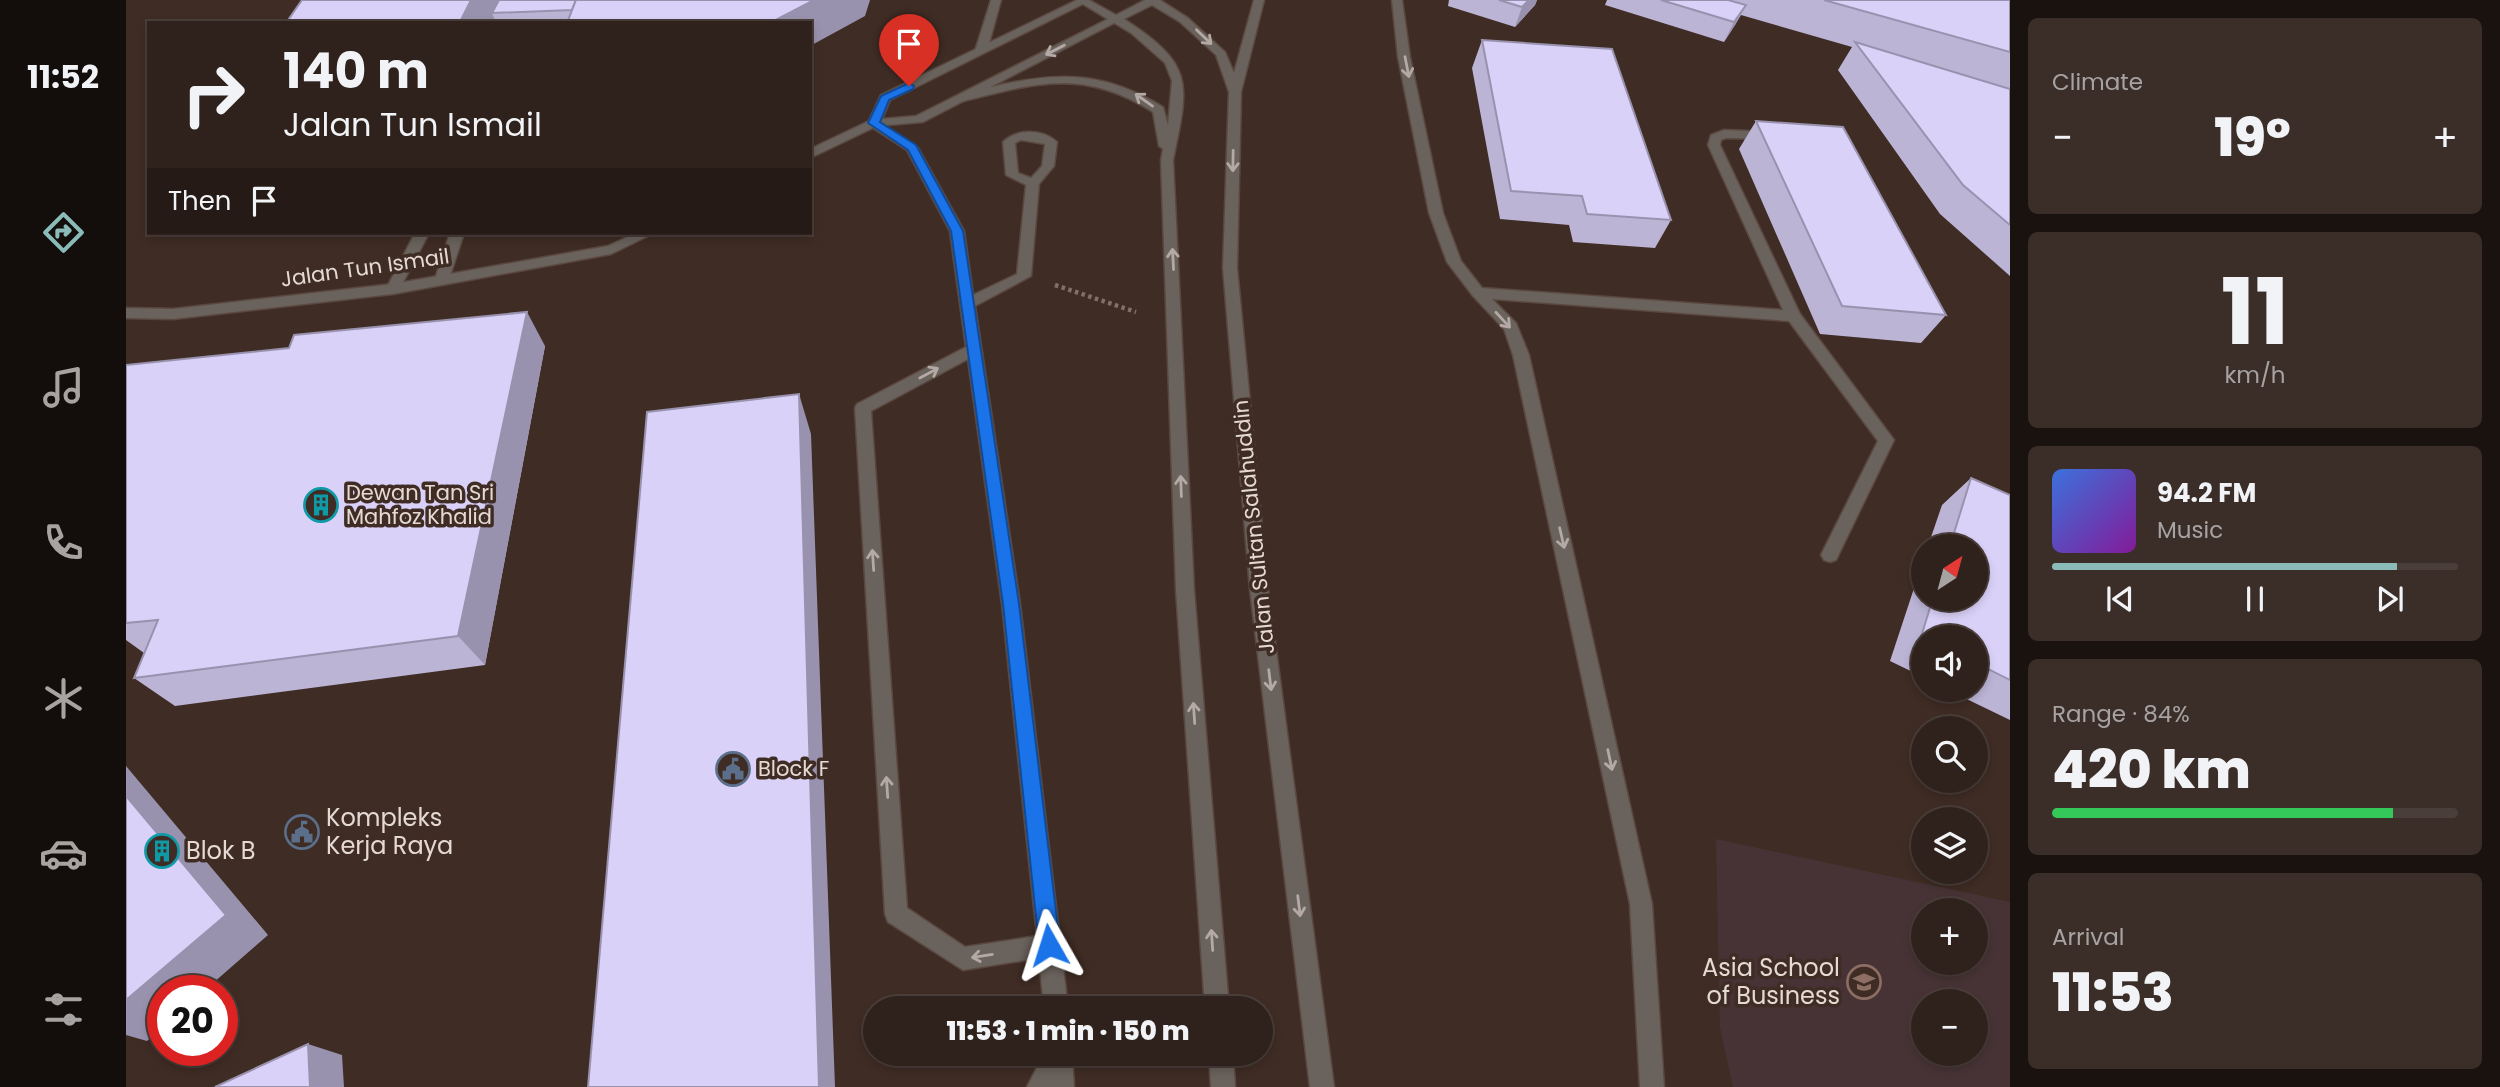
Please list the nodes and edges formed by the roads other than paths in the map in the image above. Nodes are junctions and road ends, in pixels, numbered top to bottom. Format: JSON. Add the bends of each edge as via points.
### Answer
{"nodes":[{"id":1,"x":996,"y":0,"type":"edge"},
{"id":2,"x":1084,"y":0,"type":"edge"},
{"id":3,"x":1152,"y":0,"type":"edge"},
{"id":4,"x":1259,"y":0,"type":"edge"},
{"id":5,"x":1397,"y":0,"type":"edge"},
{"id":6,"x":1116,"y":19,"type":"junction"},
{"id":7,"x":981,"y":51,"type":"junction"},
{"id":8,"x":1235,"y":92,"type":"junction"},
{"id":9,"x":960,"y":98,"type":"junction"},
{"id":10,"x":874,"y":123,"type":"junction"},
{"id":11,"x":1780,"y":135,"type":"edge"},
{"id":12,"x":812,"y":153,"type":"edge"},
{"id":13,"x":1167,"y":160,"type":"junction"},
{"id":14,"x":1033,"y":183,"type":"dead end"},
{"id":15,"x":421,"y":235,"type":"edge"},
{"id":16,"x":456,"y":235,"type":"edge"},
{"id":17,"x":643,"y":235,"type":"edge"},
{"id":18,"x":442,"y":279,"type":"junction"},
{"id":19,"x":393,"y":289,"type":"junction"},
{"id":20,"x":1478,"y":293,"type":"junction"},
{"id":21,"x":967,"y":304,"type":"junction"},
{"id":22,"x":126,"y":313,"type":"edge"},
{"id":23,"x":1793,"y":316,"type":"junction"},
{"id":24,"x":974,"y":349,"type":"junction"},
{"id":25,"x":1830,"y":555,"type":"dead end"},
{"id":26,"x":1049,"y":945,"type":"junction"},
{"id":27,"x":1055,"y":996,"type":"edge"},
{"id":28,"x":1216,"y":996,"type":"edge"},
{"id":29,"x":1051,"y":1066,"type":"edge"},
{"id":30,"x":1059,"y":1066,"type":"edge"},
{"id":31,"x":1222,"y":1066,"type":"edge"},
{"id":32,"x":1039,"y":1087,"type":"edge"},
{"id":33,"x":1062,"y":1087,"type":"edge"},
{"id":34,"x":1223,"y":1087,"type":"edge"},
{"id":35,"x":1322,"y":1087,"type":"edge"},
{"id":36,"x":1653,"y":1087,"type":"edge"}],
"edges":[{"from":1,"to":7,"type":"street"},
{"from":2,"to":6,"type":"street"},
{"from":2,"to":7,"type":"street"},
{"from":3,"to":6,"type":"street"},
{"from":3,"to":8,"type":"street","name":"Jalan Sultan Salahuddin","one_way":true,"via":[[1184,20],[1221,54]]},
{"from":4,"to":8,"type":"street"},
{"from":5,"to":20,"type":"street","one_way":true,"via":[[1436,213],[1454,262]]},
{"from":6,"to":9,"type":"street","one_way":true},
{"from":6,"to":13,"type":"street","via":[[1155,46],[1176,72],[1177,106]]},
{"from":7,"to":10,"type":"street","via":[[885,98]]},
{"from":8,"to":35,"type":"street","name":"Jalan Sultan Salahuddin","one_way":true,"via":[[1231,282],[1258,589]]},
{"from":9,"to":10,"type":"street","via":[[919,119]]},
{"from":13,"to":9,"type":"street","one_way":true,"via":[[1159,110],[1135,93],[1103,83],[1068,78],[1032,80]]},
{"from":10,"to":12,"type":"street"},
{"from":10,"to":21,"type":"street","via":[[912,148],[957,231]]},
{"from":11,"to":23,"type":"street","via":[[1724,134],[1715,138],[1714,145]]},
{"from":28,"to":13,"type":"street","one_way":true,"via":[[1185,590]]},
{"from":14,"to":21,"type":"street","via":[[1024,276]]},
{"from":15,"to":19,"type":"street"},
{"from":16,"to":18,"type":"street"},
{"from":17,"to":18,"type":"street","name":"Jalan Tun Ismail","via":[[611,250]]},
{"from":18,"to":19,"type":"street","name":"Jalan Tun Ismail"},
{"from":19,"to":22,"type":"street","name":"Jalan Tun Ismail","via":[[173,314]]},
{"from":20,"to":23,"type":"street"},
{"from":20,"to":36,"type":"street","one_way":true,"via":[[1511,327],[1521,355],[1573,588],[1641,904]]},
{"from":21,"to":24,"type":"street"},
{"from":23,"to":25,"type":"street","via":[[1886,440]]},
{"from":24,"to":26,"type":"street","via":[[1011,604]]},
{"from":26,"to":24,"type":"street","one_way":true,"via":[[963,959],[896,914],[863,408]]},
{"from":26,"to":27,"type":"street"},
{"from":29,"to":32,"type":"street"},
{"from":30,"to":33,"type":"street"},
{"from":31,"to":34,"type":"street"}]}
